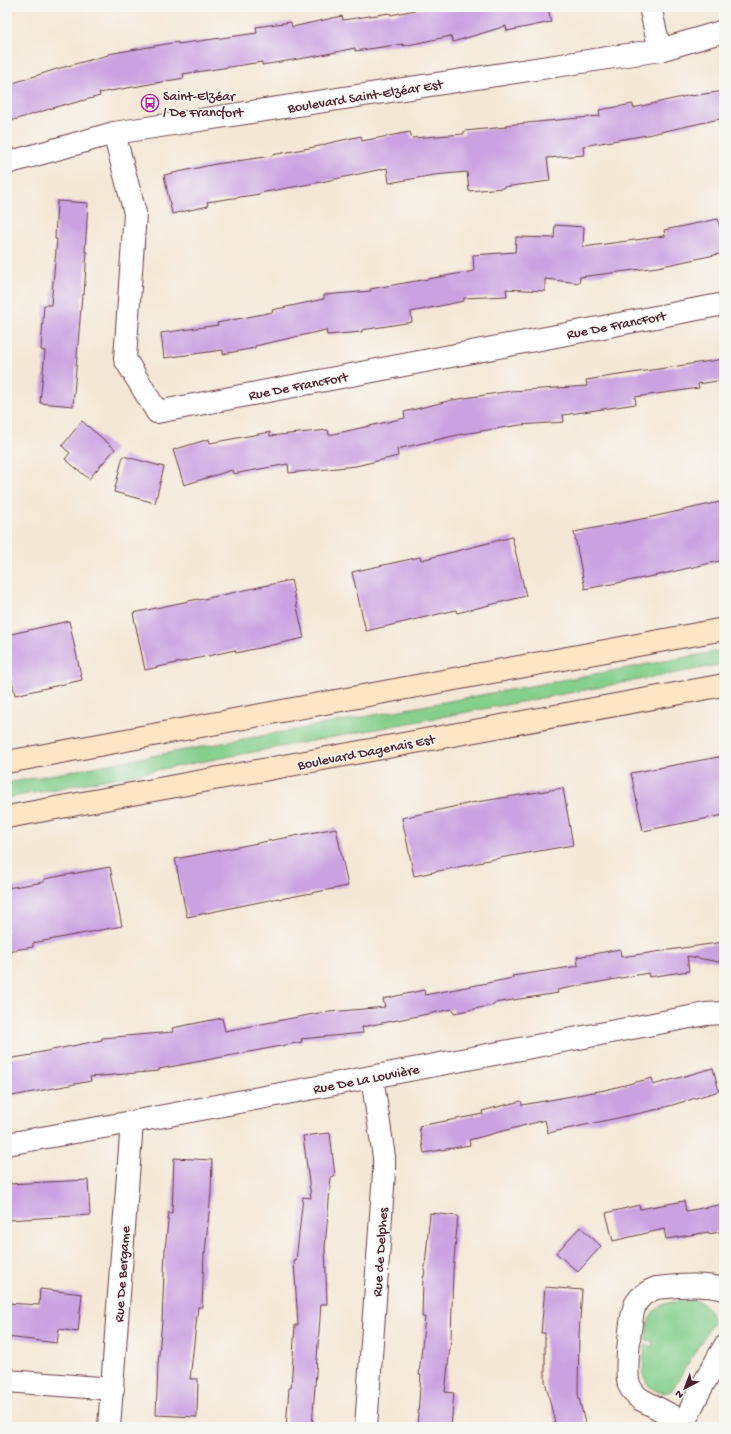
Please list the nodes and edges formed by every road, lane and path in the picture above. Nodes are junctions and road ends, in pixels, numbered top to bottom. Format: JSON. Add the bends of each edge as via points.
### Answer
{"nodes":[{"id":1,"x":650,"y":7,"type":"edge"},
{"id":2,"x":724,"y":31,"type":"edge"},
{"id":3,"x":660,"y":50,"type":"junction"},
{"id":4,"x":114,"y":133,"type":"junction"},
{"id":5,"x":7,"y":164,"type":"edge"},
{"id":6,"x":724,"y":304,"type":"edge"},
{"id":7,"x":724,"y":629,"type":"edge"},
{"id":8,"x":724,"y":685,"type":"edge"},
{"id":9,"x":7,"y":762,"type":"edge"},
{"id":10,"x":7,"y":818,"type":"edge"},
{"id":11,"x":724,"y":1013,"type":"edge"},
{"id":12,"x":372,"y":1077,"type":"junction"},
{"id":13,"x":132,"y":1122,"type":"junction"},
{"id":14,"x":7,"y":1144,"type":"edge"},
{"id":15,"x":724,"y":1289,"type":"edge"},
{"id":16,"x":724,"y":1346,"type":"edge"},
{"id":17,"x":7,"y":1381,"type":"edge"},
{"id":18,"x":113,"y":1389,"type":"junction"},
{"id":19,"x":683,"y":1425,"type":"edge"},
{"id":20,"x":110,"y":1427,"type":"edge"},
{"id":21,"x":366,"y":1427,"type":"edge"}],
"edges":[{"from":1,"to":3,"type":"street"},
{"from":2,"to":3,"type":"street","name":"Boulevard Saint-Elzéar Est"},
{"from":3,"to":4,"type":"street","name":"Boulevard Saint-Elzéar Est"},
{"from":4,"to":5,"type":"street","name":"Boulevard Saint-Elzéar Est"},
{"from":4,"to":6,"type":"street","name":"Rue De FrancFort","via":[[135,213],[125,359],[157,412]]},
{"from":7,"to":9,"type":"main road"},
{"from":8,"to":10,"type":"main road","name":"Boulevard Dagenais Est"},
{"from":11,"to":12,"type":"street","name":"Rue De La Louvière"},
{"from":12,"to":13,"type":"street","name":"Rue De La Louvière"},
{"from":12,"to":21,"type":"street","name":"Rue de Delphes","via":[[384,1173]]},
{"from":13,"to":14,"type":"street","name":"Rue De La Louvière"},
{"from":13,"to":18,"type":"street","name":"Rue De Bergame"},
{"from":15,"to":19,"type":"street","via":[[696,1286],[656,1288],[639,1298],[633,1310],[629,1384],[640,1400]]},
{"from":16,"to":19,"type":"street"},
{"from":17,"to":18,"type":"street"},
{"from":18,"to":20,"type":"street","name":"Rue De Bergame"}]}
